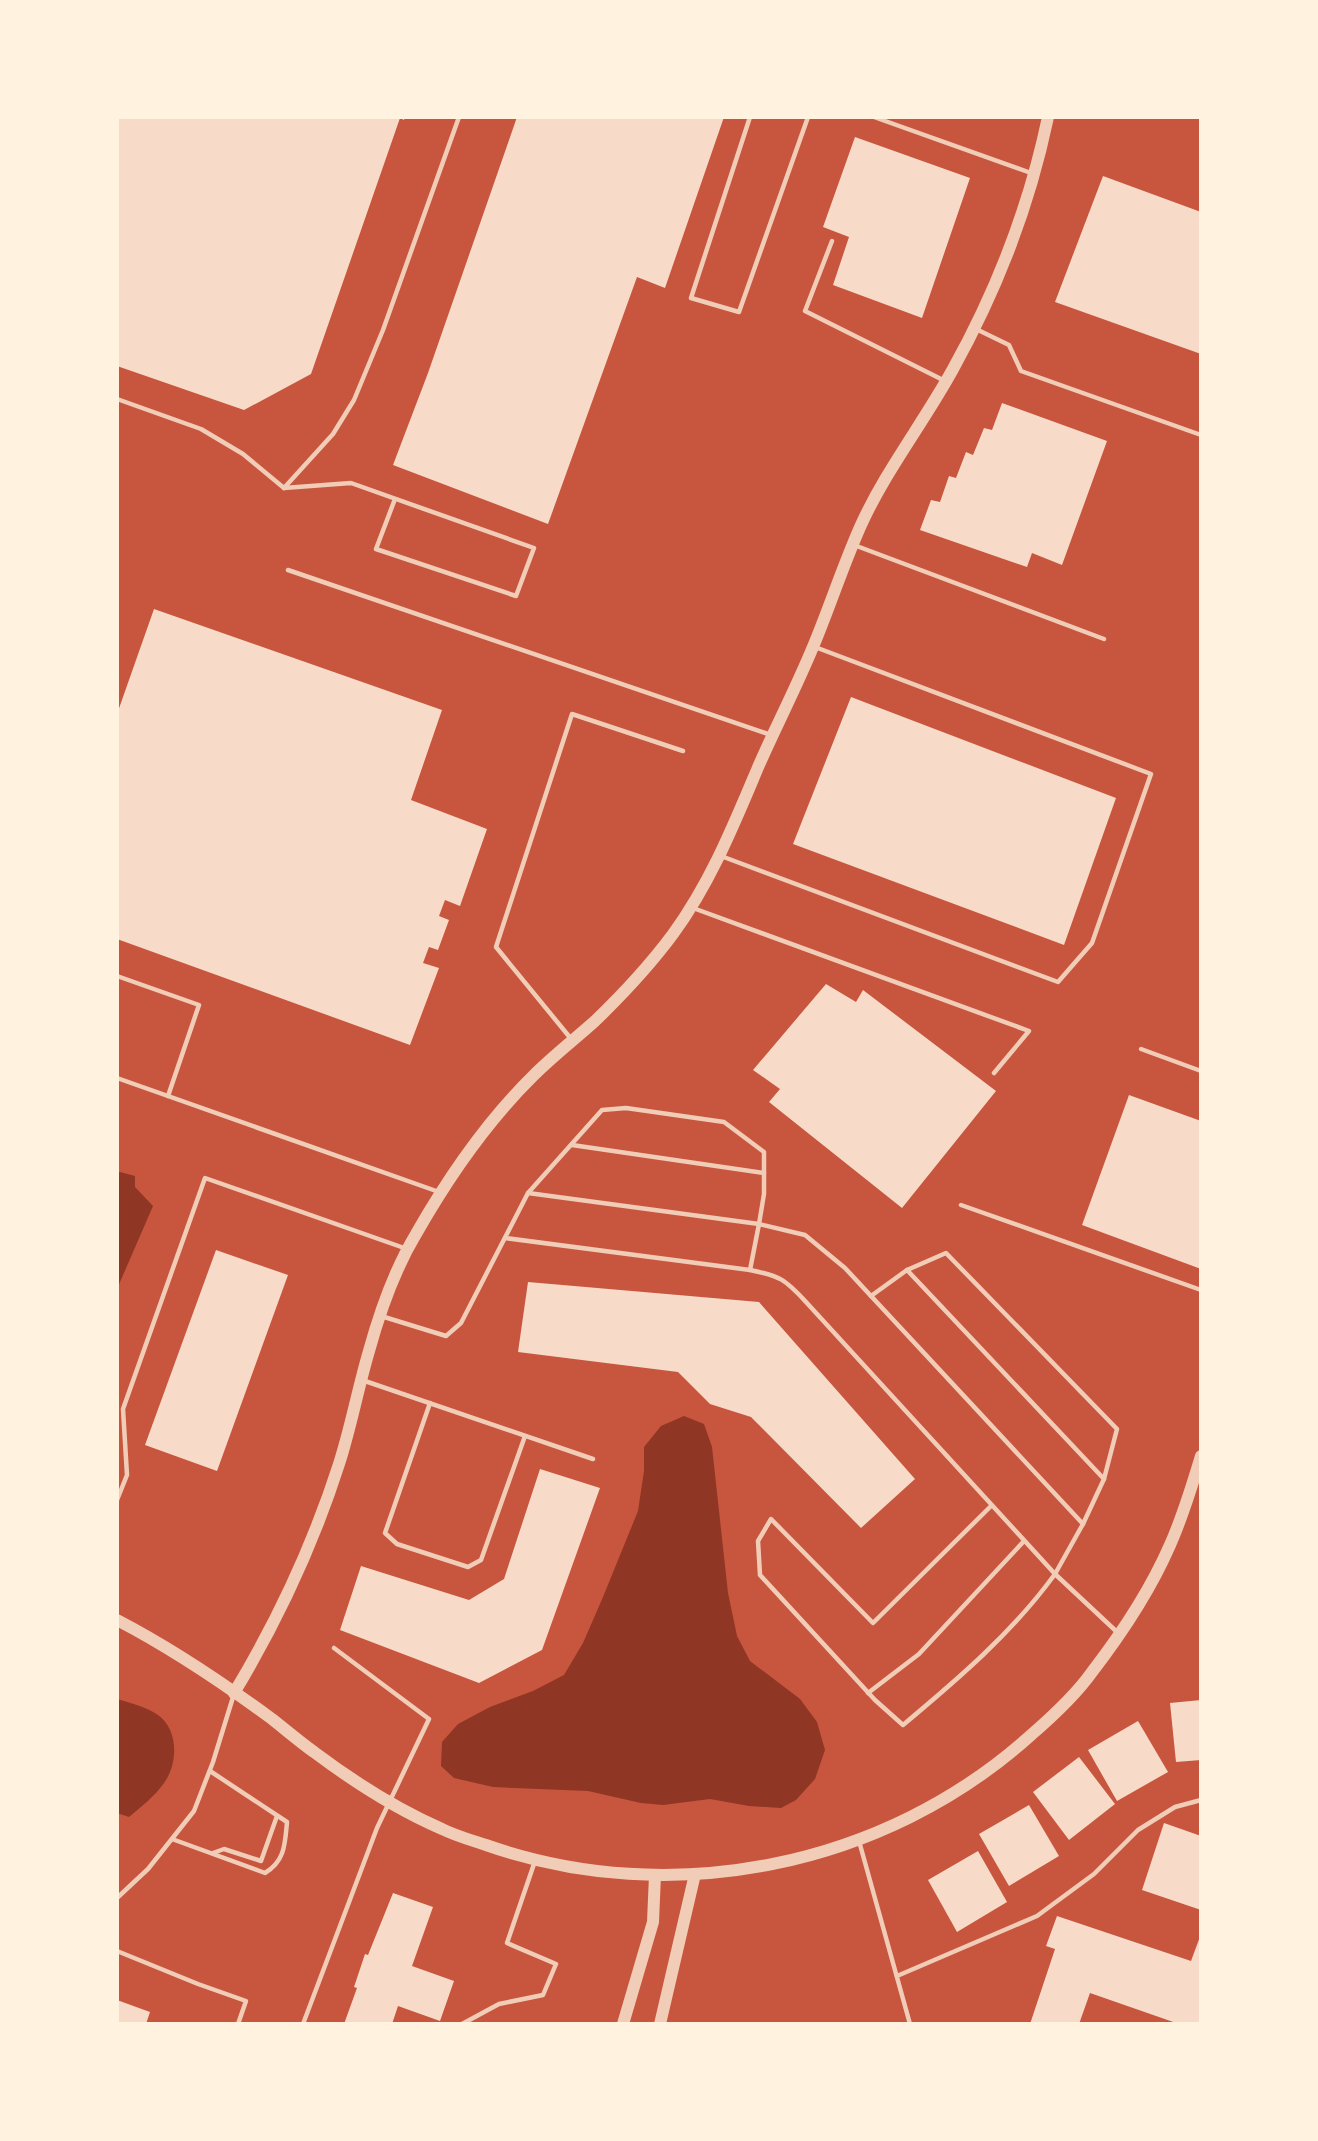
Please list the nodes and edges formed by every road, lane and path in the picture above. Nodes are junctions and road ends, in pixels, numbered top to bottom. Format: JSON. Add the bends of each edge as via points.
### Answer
{"nodes":[{"id":1,"x":459,"y":117,"type":"edge"},
{"id":2,"x":750,"y":117,"type":"edge"},
{"id":3,"x":808,"y":117,"type":"edge"},
{"id":4,"x":874,"y":117,"type":"edge"},
{"id":5,"x":1048,"y":117,"type":"edge"},
{"id":6,"x":1035,"y":174,"type":"junction"},
{"id":7,"x":832,"y":241,"type":"dead end"},
{"id":8,"x":975,"y":329,"type":"junction"},
{"id":9,"x":946,"y":381,"type":"junction"},
{"id":10,"x":117,"y":399,"type":"edge"},
{"id":11,"x":1201,"y":435,"type":"edge"},
{"id":12,"x":284,"y":488,"type":"junction"},
{"id":13,"x":395,"y":499,"type":"junction"},
{"id":14,"x":853,"y":545,"type":"junction"},
{"id":15,"x":288,"y":570,"type":"dead end"},
{"id":16,"x":1104,"y":639,"type":"dead end"},
{"id":17,"x":813,"y":647,"type":"junction"},
{"id":18,"x":772,"y":735,"type":"junction"},
{"id":19,"x":683,"y":751,"type":"dead end"},
{"id":20,"x":720,"y":856,"type":"junction"},
{"id":21,"x":690,"y":907,"type":"junction"},
{"id":22,"x":117,"y":976,"type":"edge"},
{"id":23,"x":572,"y":1041,"type":"junction"},
{"id":24,"x":1141,"y":1049,"type":"dead end"},
{"id":25,"x":1201,"y":1071,"type":"edge"},
{"id":26,"x":994,"y":1073,"type":"dead end"},
{"id":27,"x":117,"y":1078,"type":"edge"},
{"id":28,"x":168,"y":1096,"type":"junction"},
{"id":29,"x":572,"y":1145,"type":"junction"},
{"id":30,"x":764,"y":1173,"type":"junction"},
{"id":31,"x":440,"y":1192,"type":"junction"},
{"id":32,"x":527,"y":1193,"type":"junction"},
{"id":33,"x":961,"y":1205,"type":"dead end"},
{"id":34,"x":759,"y":1224,"type":"junction"},
{"id":35,"x":505,"y":1238,"type":"junction"},
{"id":36,"x":408,"y":1249,"type":"junction"},
{"id":37,"x":907,"y":1269,"type":"junction"},
{"id":38,"x":750,"y":1270,"type":"junction"},
{"id":39,"x":1201,"y":1290,"type":"edge"},
{"id":40,"x":870,"y":1296,"type":"junction"},
{"id":41,"x":380,"y":1316,"type":"junction"},
{"id":42,"x":361,"y":1379,"type":"junction"},
{"id":43,"x":430,"y":1403,"type":"junction"},
{"id":44,"x":525,"y":1436,"type":"junction"},
{"id":45,"x":1201,"y":1455,"type":"edge"},
{"id":46,"x":593,"y":1459,"type":"dead end"},
{"id":47,"x":1104,"y":1479,"type":"junction"},
{"id":48,"x":117,"y":1500,"type":"edge"},
{"id":49,"x":992,"y":1505,"type":"junction"},
{"id":50,"x":1083,"y":1524,"type":"junction"},
{"id":51,"x":1024,"y":1541,"type":"junction"},
{"id":52,"x":1055,"y":1574,"type":"junction"},
{"id":53,"x":118,"y":1620,"type":"edge"},
{"id":54,"x":1119,"y":1634,"type":"junction"},
{"id":55,"x":334,"y":1648,"type":"dead end"},
{"id":56,"x":234,"y":1693,"type":"junction"},
{"id":57,"x":869,"y":1693,"type":"junction"},
{"id":58,"x":210,"y":1771,"type":"junction"},
{"id":59,"x":1201,"y":1800,"type":"edge"},
{"id":60,"x":388,"y":1802,"type":"junction"},
{"id":61,"x":277,"y":1816,"type":"junction"},
{"id":62,"x":172,"y":1839,"type":"junction"},
{"id":63,"x":859,"y":1840,"type":"junction"},
{"id":64,"x":212,"y":1854,"type":"junction"},
{"id":65,"x":535,"y":1860,"type":"junction"},
{"id":66,"x":695,"y":1874,"type":"junction"},
{"id":67,"x":654,"y":1875,"type":"junction"},
{"id":68,"x":117,"y":1898,"type":"edge"},
{"id":69,"x":117,"y":1951,"type":"edge"},
{"id":70,"x":897,"y":1976,"type":"junction"},
{"id":71,"x":238,"y":2024,"type":"edge"},
{"id":72,"x":303,"y":2024,"type":"edge"},
{"id":73,"x":462,"y":2024,"type":"edge"},
{"id":74,"x":624,"y":2024,"type":"edge"},
{"id":75,"x":660,"y":2024,"type":"edge"},
{"id":76,"x":909,"y":2024,"type":"edge"}],
"edges":[{"from":1,"to":12,"type":"lane","via":[[354,400],[333,434]]},
{"from":2,"to":3,"type":"lane","via":[[691,298],[739,312]]},
{"from":4,"to":6,"type":"lane"},
{"from":5,"to":6,"type":"street"},
{"from":6,"to":8,"type":"street","via":[[1002,270]]},
{"from":7,"to":9,"type":"lane","via":[[805,311]]},
{"from":8,"to":9,"type":"street"},
{"from":8,"to":11,"type":"lane","via":[[1009,345],[1021,371]]},
{"from":9,"to":14,"type":"street","via":[[894,462]]},
{"from":10,"to":12,"type":"lane","via":[[201,429],[243,454]]},
{"from":12,"to":13,"type":"lane","via":[[351,483]]},
{"from":13,"to":13,"type":"lane","via":[[534,548],[516,596],[376,550]]},
{"from":14,"to":16,"type":"lane"},
{"from":14,"to":17,"type":"street"},
{"from":15,"to":18,"type":"lane"},
{"from":17,"to":18,"type":"street"},
{"from":17,"to":20,"type":"lane","via":[[1151,774],[1092,943],[1058,982]]},
{"from":18,"to":20,"type":"street"},
{"from":19,"to":23,"type":"lane","via":[[572,714],[496,947]]},
{"from":20,"to":21,"type":"street"},
{"from":21,"to":23,"type":"street","via":[[636,980]]},
{"from":21,"to":26,"type":"lane","via":[[1029,1031]]},
{"from":22,"to":28,"type":"lane","via":[[199,1005]]},
{"from":23,"to":31,"type":"street","via":[[492,1120]]},
{"from":24,"to":25,"type":"lane"},
{"from":27,"to":28,"type":"lane"},
{"from":28,"to":31,"type":"lane"},
{"from":29,"to":30,"type":"lane"},
{"from":29,"to":30,"type":"lane","via":[[602,1110],[678,1114],[724,1122],[764,1152]]},
{"from":29,"to":32,"type":"lane"},
{"from":30,"to":34,"type":"lane"},
{"from":31,"to":36,"type":"street"},
{"from":32,"to":34,"type":"lane"},
{"from":32,"to":35,"type":"lane"},
{"from":33,"to":39,"type":"lane"},
{"from":34,"to":38,"type":"lane"},
{"from":34,"to":40,"type":"lane","via":[[805,1235]]},
{"from":35,"to":38,"type":"lane"},
{"from":35,"to":41,"type":"lane","via":[[461,1323],[446,1336]]},
{"from":36,"to":41,"type":"street"},
{"from":36,"to":48,"type":"lane","via":[[205,1178],[123,1409],[127,1475]]},
{"from":37,"to":40,"type":"lane"},
{"from":37,"to":47,"type":"lane"},
{"from":37,"to":47,"type":"lane","via":[[946,1253],[1117,1429]]},
{"from":38,"to":49,"type":"lane","via":[[776,1275],[795,1290]]},
{"from":40,"to":50,"type":"lane"},
{"from":41,"to":42,"type":"street"},
{"from":42,"to":43,"type":"lane"},
{"from":42,"to":56,"type":"street","via":[[341,1460],[313,1539],[261,1650]]},
{"from":43,"to":44,"type":"lane"},
{"from":43,"to":44,"type":"lane","via":[[385,1533],[397,1544],[468,1567],[481,1560]]},
{"from":44,"to":46,"type":"lane"},
{"from":45,"to":54,"type":"street","via":[[1170,1546]]},
{"from":47,"to":50,"type":"lane"},
{"from":49,"to":51,"type":"lane"},
{"from":49,"to":57,"type":"lane","via":[[873,1623],[771,1519],[758,1541],[760,1575]]},
{"from":50,"to":52,"type":"lane"},
{"from":51,"to":52,"type":"lane"},
{"from":51,"to":57,"type":"lane","via":[[919,1654]]},
{"from":52,"to":54,"type":"lane"},
{"from":52,"to":57,"type":"lane","via":[[957,1681],[903,1725]]},
{"from":53,"to":56,"type":"street"},
{"from":54,"to":63,"type":"street","via":[[1065,1703],[1013,1752],[915,1815]]},
{"from":55,"to":60,"type":"lane","via":[[429,1719]]},
{"from":56,"to":58,"type":"lane"},
{"from":56,"to":60,"type":"street"},
{"from":58,"to":61,"type":"lane"},
{"from":58,"to":62,"type":"lane","via":[[194,1811]]},
{"from":59,"to":70,"type":"lane","via":[[1175,1807],[1138,1830],[1094,1874],[1037,1916]]},
{"from":60,"to":65,"type":"street","via":[[444,1831]]},
{"from":60,"to":72,"type":"lane"},
{"from":61,"to":64,"type":"lane","via":[[261,1861],[224,1849]]},
{"from":61,"to":64,"type":"lane","via":[[286,1822],[285,1846],[276,1866],[265,1873]]},
{"from":62,"to":64,"type":"lane"},
{"from":62,"to":68,"type":"lane"},
{"from":63,"to":66,"type":"street","via":[[765,1867]]},
{"from":63,"to":70,"type":"lane"},
{"from":65,"to":67,"type":"street","via":[[598,1872]]},
{"from":65,"to":73,"type":"lane","via":[[507,1943],[556,1964],[543,1995],[499,2004]]},
{"from":66,"to":67,"type":"street"},
{"from":66,"to":75,"type":"street"},
{"from":67,"to":74,"type":"street","via":[[653,1922]]},
{"from":69,"to":71,"type":"lane","via":[[246,2001]]},
{"from":70,"to":76,"type":"lane"}]}
